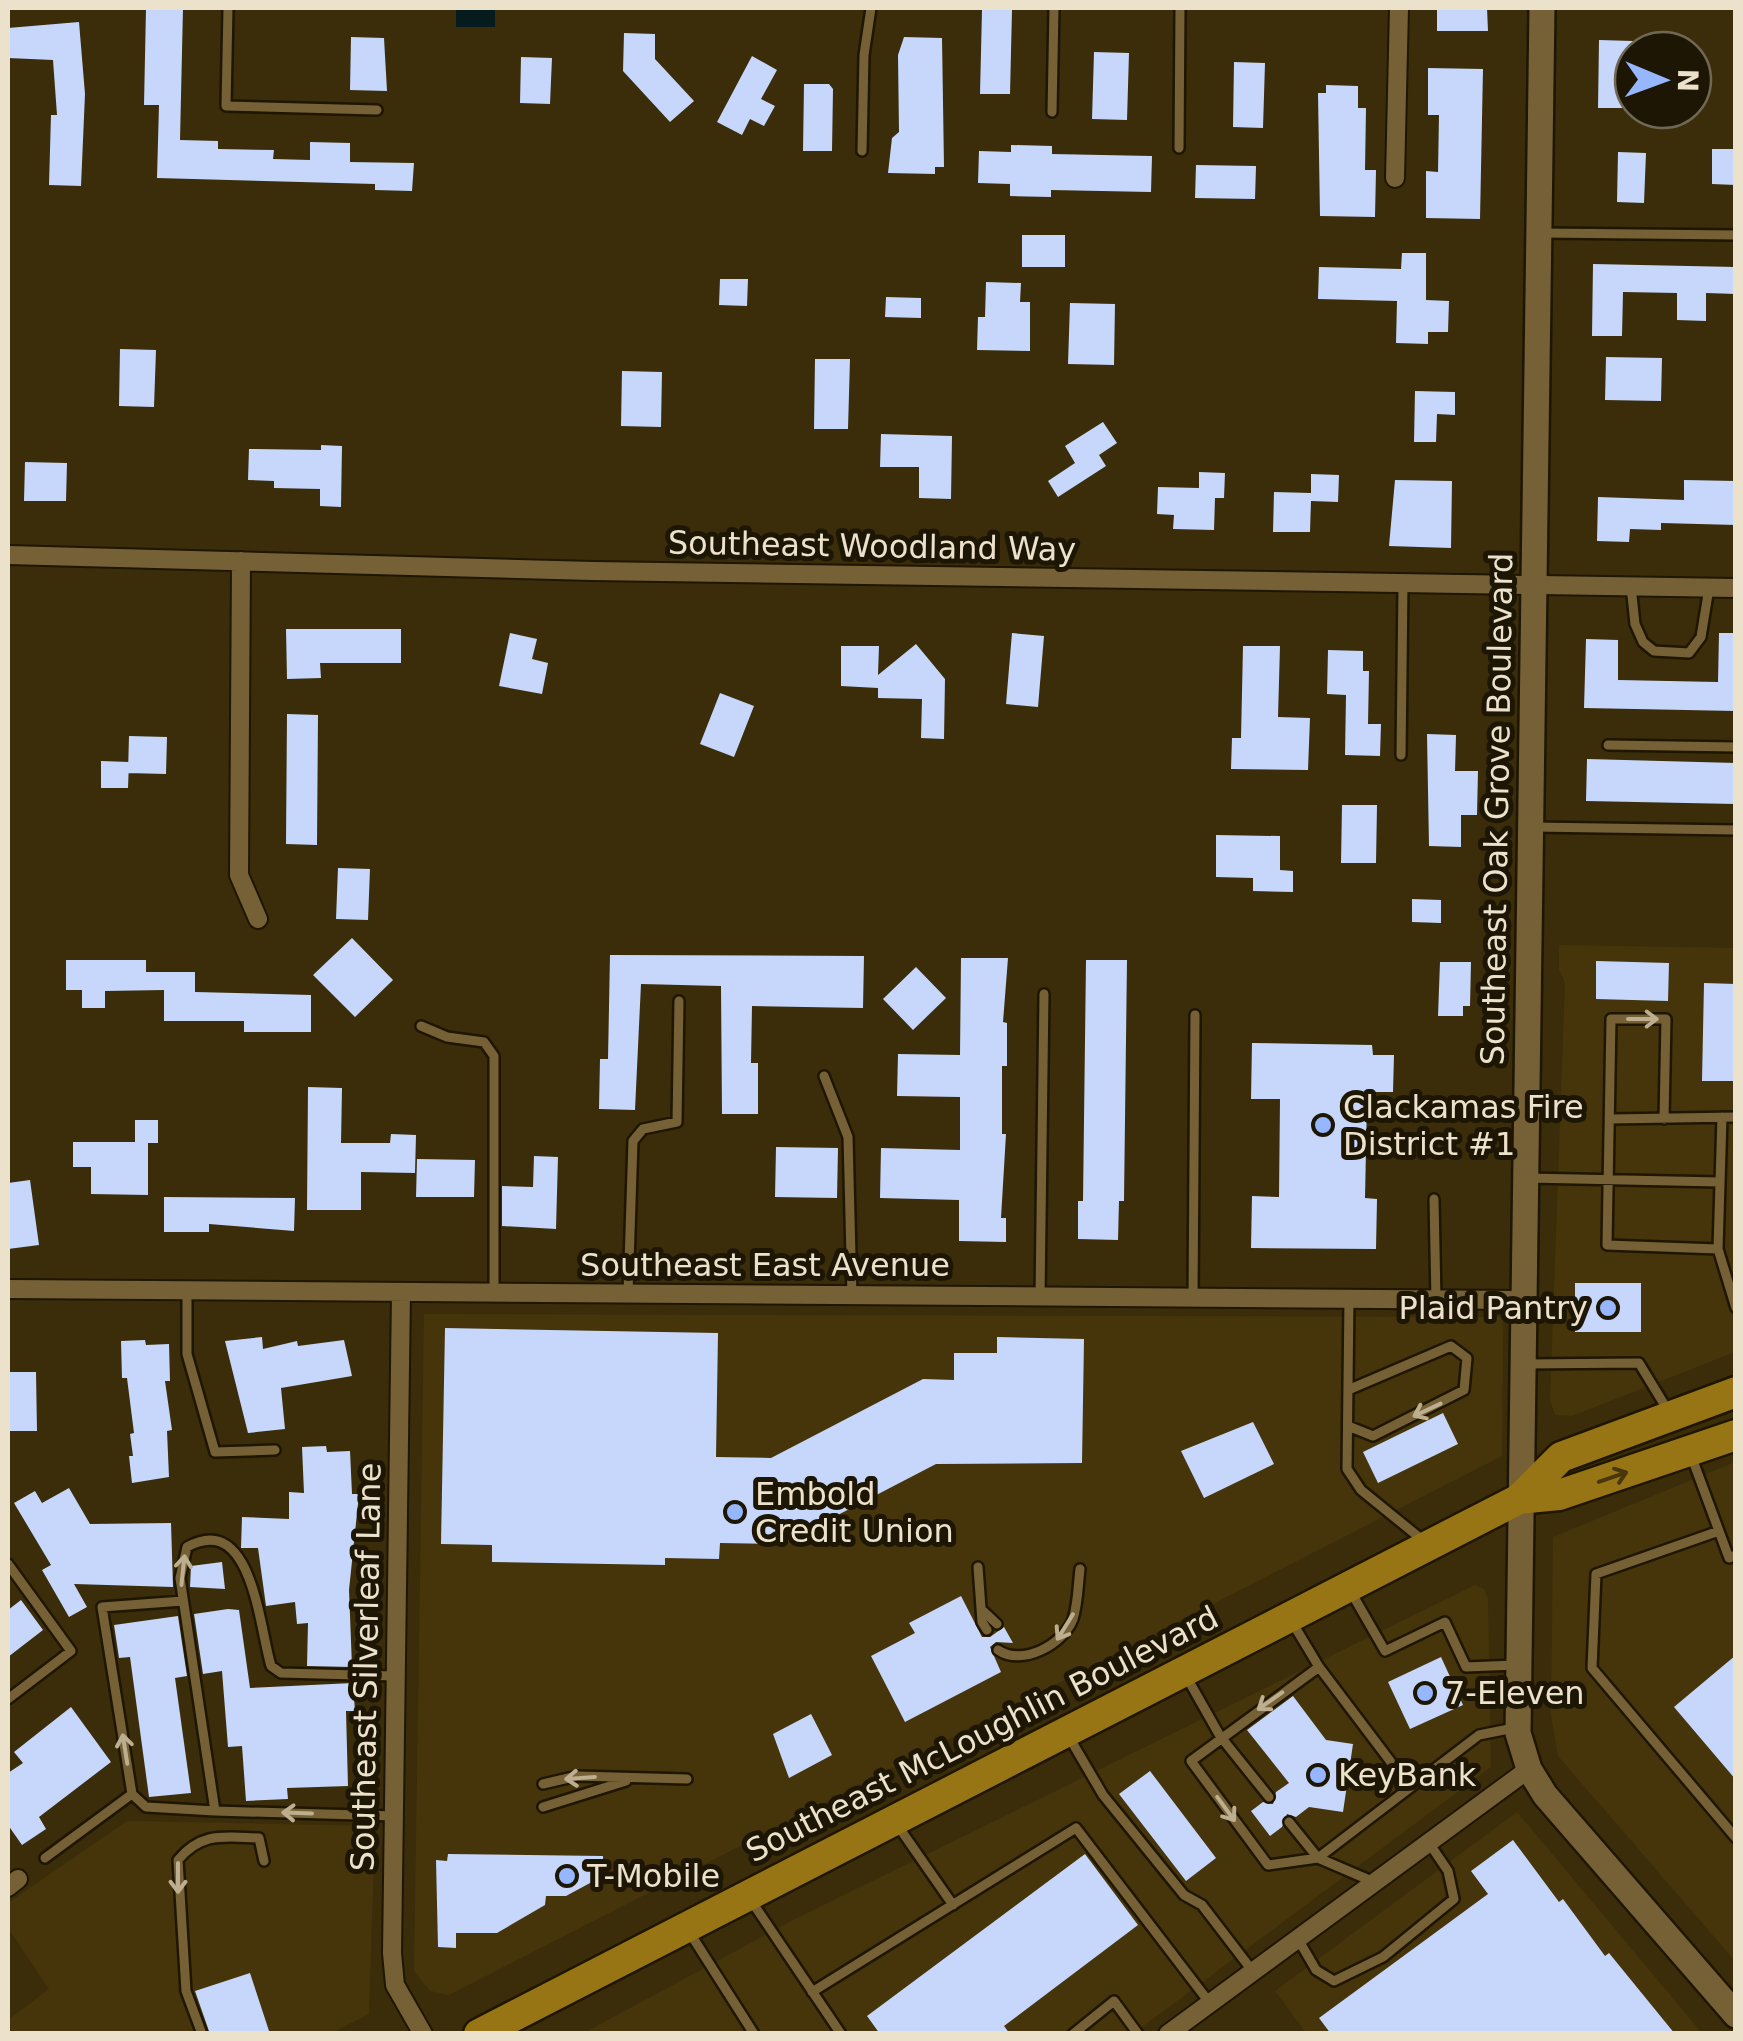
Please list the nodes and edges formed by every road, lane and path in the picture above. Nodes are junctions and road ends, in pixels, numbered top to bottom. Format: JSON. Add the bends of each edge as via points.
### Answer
{"nodes":[{"id":1,"x":228,"y":8,"type":"edge"},
{"id":2,"x":871,"y":8,"type":"edge"},
{"id":3,"x":1054,"y":8,"type":"edge"},
{"id":4,"x":1180,"y":8,"type":"edge"},
{"id":5,"x":1399,"y":8,"type":"edge"},
{"id":6,"x":1542,"y":8,"type":"edge"},
{"id":7,"x":377,"y":110,"type":"dead end"},
{"id":8,"x":1052,"y":112,"type":"dead end"},
{"id":9,"x":1179,"y":148,"type":"dead end"},
{"id":10,"x":862,"y":151,"type":"dead end"},
{"id":11,"x":1395,"y":178,"type":"dead end"},
{"id":12,"x":1538,"y":233,"type":"junction"},
{"id":13,"x":1736,"y":235,"type":"edge"},
{"id":14,"x":8,"y":555,"type":"edge"},
{"id":15,"x":241,"y":561,"type":"junction"},
{"id":16,"x":1404,"y":584,"type":"junction"},
{"id":17,"x":1532,"y":584,"type":"junction"},
{"id":18,"x":1630,"y":586,"type":"junction"},
{"id":19,"x":1709,"y":588,"type":"junction"},
{"id":20,"x":1736,"y":588,"type":"edge"},
{"id":21,"x":1608,"y":746,"type":"dead end"},
{"id":22,"x":1736,"y":748,"type":"edge"},
{"id":23,"x":1401,"y":755,"type":"dead end"},
{"id":24,"x":1530,"y":827,"type":"junction"},
{"id":25,"x":1736,"y":830,"type":"edge"},
{"id":26,"x":258,"y":919,"type":"dead end"},
{"id":27,"x":1044,"y":994,"type":"dead end"},
{"id":28,"x":679,"y":1000,"type":"dead end"},
{"id":29,"x":1195,"y":1015,"type":"dead end"},
{"id":30,"x":421,"y":1026,"type":"dead end"},
{"id":31,"x":824,"y":1076,"type":"dead end"},
{"id":32,"x":1722,"y":1117,"type":"junction"},
{"id":33,"x":1736,"y":1117,"type":"edge"},
{"id":34,"x":1610,"y":1119,"type":"junction"},
{"id":35,"x":1664,"y":1120,"type":"junction"},
{"id":36,"x":1736,"y":1174,"type":"edge"},
{"id":37,"x":1524,"y":1178,"type":"junction"},
{"id":38,"x":1720,"y":1178,"type":"junction"},
{"id":39,"x":1608,"y":1180,"type":"junction"},
{"id":40,"x":1434,"y":1199,"type":"dead end"},
{"id":41,"x":1718,"y":1249,"type":"junction"},
{"id":42,"x":8,"y":1289,"type":"edge"},
{"id":43,"x":186,"y":1291,"type":"junction"},
{"id":44,"x":401,"y":1293,"type":"junction"},
{"id":45,"x":494,"y":1294,"type":"junction"},
{"id":46,"x":628,"y":1294,"type":"junction"},
{"id":47,"x":852,"y":1296,"type":"junction"},
{"id":48,"x":1040,"y":1297,"type":"junction"},
{"id":49,"x":1194,"y":1298,"type":"junction"},
{"id":50,"x":1349,"y":1299,"type":"junction"},
{"id":51,"x":1436,"y":1300,"type":"junction"},
{"id":52,"x":1522,"y":1300,"type":"junction"},
{"id":53,"x":1736,"y":1308,"type":"edge"},
{"id":54,"x":1521,"y":1364,"type":"junction"},
{"id":55,"x":1348,"y":1390,"type":"junction"},
{"id":56,"x":1736,"y":1392,"type":"edge"},
{"id":57,"x":1671,"y":1416,"type":"junction"},
{"id":58,"x":1348,"y":1426,"type":"junction"},
{"id":59,"x":1736,"y":1435,"type":"edge"},
{"id":60,"x":275,"y":1450,"type":"dead end"},
{"id":61,"x":1690,"y":1450,"type":"junction"},
{"id":62,"x":1519,"y":1499,"type":"junction"},
{"id":63,"x":1719,"y":1532,"type":"junction"},
{"id":64,"x":1428,"y":1544,"type":"junction"},
{"id":65,"x":1736,"y":1556,"type":"edge"},
{"id":66,"x":8,"y":1564,"type":"edge"},
{"id":67,"x":978,"y":1567,"type":"dead end"},
{"id":68,"x":1080,"y":1569,"type":"dead end"},
{"id":69,"x":1347,"y":1585,"type":"junction"},
{"id":70,"x":184,"y":1601,"type":"junction"},
{"id":71,"x":981,"y":1609,"type":"junction"},
{"id":72,"x":1288,"y":1615,"type":"junction"},
{"id":73,"x":997,"y":1624,"type":"dead end"},
{"id":74,"x":986,"y":1630,"type":"dead end"},
{"id":75,"x":1003,"y":1647,"type":"dead end"},
{"id":76,"x":1516,"y":1664,"type":"junction"},
{"id":77,"x":1319,"y":1667,"type":"junction"},
{"id":78,"x":1182,"y":1670,"type":"junction"},
{"id":79,"x":395,"y":1676,"type":"junction"},
{"id":80,"x":8,"y":1699,"type":"edge"},
{"id":81,"x":1518,"y":1727,"type":"junction"},
{"id":82,"x":1065,"y":1730,"type":"junction"},
{"id":83,"x":1220,"y":1736,"type":"junction"},
{"id":84,"x":1529,"y":1769,"type":"junction"},
{"id":85,"x":633,"y":1779,"type":"junction"},
{"id":86,"x":687,"y":1779,"type":"dead end"},
{"id":87,"x":543,"y":1784,"type":"dead end"},
{"id":88,"x":1409,"y":1786,"type":"junction"},
{"id":89,"x":132,"y":1794,"type":"junction"},
{"id":90,"x":1270,"y":1797,"type":"dead end"},
{"id":91,"x":543,"y":1807,"type":"dead end"},
{"id":92,"x":215,"y":1810,"type":"junction"},
{"id":93,"x":394,"y":1816,"type":"junction"},
{"id":94,"x":894,"y":1819,"type":"junction"},
{"id":95,"x":1289,"y":1822,"type":"dead end"},
{"id":96,"x":1736,"y":1838,"type":"edge"},
{"id":97,"x":1428,"y":1842,"type":"junction"},
{"id":98,"x":45,"y":1858,"type":"dead end"},
{"id":99,"x":1318,"y":1858,"type":"junction"},
{"id":100,"x":264,"y":1861,"type":"dead end"},
{"id":101,"x":1374,"y":1882,"type":"junction"},
{"id":102,"x":747,"y":1894,"type":"junction"},
{"id":103,"x":952,"y":1904,"type":"junction"},
{"id":104,"x":685,"y":1926,"type":"junction"},
{"id":105,"x":1297,"y":1937,"type":"junction"},
{"id":106,"x":1251,"y":1969,"type":"junction"},
{"id":107,"x":812,"y":1992,"type":"junction"},
{"id":108,"x":1209,"y":2002,"type":"junction"},
{"id":109,"x":1736,"y":2015,"type":"edge"},
{"id":110,"x":1190,"y":2027,"type":"edge"},
{"id":111,"x":202,"y":2034,"type":"edge"},
{"id":112,"x":423,"y":2034,"type":"edge"},
{"id":113,"x":478,"y":2034,"type":"edge"},
{"id":114,"x":754,"y":2034,"type":"edge"},
{"id":115,"x":841,"y":2034,"type":"edge"},
{"id":116,"x":1074,"y":2034,"type":"edge"},
{"id":117,"x":1138,"y":2034,"type":"edge"},
{"id":118,"x":1168,"y":2034,"type":"edge"}],
"edges":[{"from":1,"to":7,"type":"lane","via":[[226,106]]},
{"from":2,"to":10,"type":"lane"},
{"from":3,"to":8,"type":"lane"},
{"from":4,"to":9,"type":"lane"},
{"from":5,"to":11,"type":"street"},
{"from":6,"to":12,"type":"street","name":"Southeast Oak Grove Boulevard"},
{"from":12,"to":13,"type":"lane"},
{"from":12,"to":17,"type":"street","name":"Southeast Oak Grove Boulevard"},
{"from":14,"to":15,"type":"street","name":"Southeast Woodland Way"},
{"from":15,"to":16,"type":"street","name":"Southeast Woodland Way"},
{"from":15,"to":26,"type":"street","via":[[239,875]]},
{"from":16,"to":17,"type":"street","name":"Southeast Woodland Way"},
{"from":16,"to":23,"type":"lane"},
{"from":17,"to":18,"type":"street","name":"Southeast Woodland Way"},
{"from":17,"to":24,"type":"street","name":"Southeast Oak Grove Boulevard"},
{"from":18,"to":19,"type":"street","name":"Southeast Woodland Way"},
{"from":18,"to":19,"type":"lane","via":[[1643,642],[1670,654],[1689,653],[1702,637]]},
{"from":19,"to":20,"type":"street","name":"Southeast Woodland Way"},
{"from":21,"to":22,"type":"lane"},
{"from":24,"to":25,"type":"lane"},
{"from":24,"to":37,"type":"street","name":"Southeast Oak Grove Boulevard"},
{"from":27,"to":48,"type":"lane"},
{"from":28,"to":46,"type":"lane","via":[[677,1122],[643,1129],[633,1141]]},
{"from":29,"to":49,"type":"lane"},
{"from":30,"to":45,"type":"lane","via":[[484,1042],[494,1056]]},
{"from":31,"to":47,"type":"lane","via":[[848,1137]]},
{"from":32,"to":33,"type":"lane"},
{"from":32,"to":35,"type":"lane"},
{"from":32,"to":38,"type":"lane"},
{"from":34,"to":35,"type":"lane"},
{"from":34,"to":35,"type":"lane","one_way":true,"via":[[1611,1018],[1666,1019]]},
{"from":34,"to":39,"type":"lane"},
{"from":36,"to":38,"type":"lane"},
{"from":37,"to":39,"type":"lane"},
{"from":37,"to":52,"type":"street","name":"Southeast Oak Grove Boulevard"},
{"from":38,"to":39,"type":"lane"},
{"from":38,"to":41,"type":"lane"},
{"from":39,"to":41,"type":"lane","via":[[1607,1245]]},
{"from":40,"to":51,"type":"lane"},
{"from":41,"to":53,"type":"lane"},
{"from":42,"to":43,"type":"street","name":"Southeast East Avenue"},
{"from":43,"to":44,"type":"street","name":"Southeast East Avenue"},
{"from":43,"to":60,"type":"lane","via":[[187,1354],[215,1452]]},
{"from":44,"to":45,"type":"street","name":"Southeast East Avenue"},
{"from":44,"to":79,"type":"street","name":"Southeast Silverleaf Lane"},
{"from":45,"to":46,"type":"street","name":"Southeast East Avenue"},
{"from":46,"to":47,"type":"street","name":"Southeast East Avenue"},
{"from":47,"to":48,"type":"street","name":"Southeast East Avenue"},
{"from":48,"to":49,"type":"street","name":"Southeast East Avenue"},
{"from":49,"to":50,"type":"street","name":"Southeast East Avenue"},
{"from":50,"to":51,"type":"street","name":"Southeast East Avenue"},
{"from":50,"to":55,"type":"lane"},
{"from":51,"to":52,"type":"street","name":"Southeast East Avenue"},
{"from":52,"to":54,"type":"street","name":"Southeast Oak Grove Boulevard"},
{"from":54,"to":57,"type":"lane","via":[[1639,1363]]},
{"from":54,"to":62,"type":"street","name":"Southeast Oak Grove Boulevard"},
{"from":55,"to":58,"type":"lane"},
{"from":55,"to":58,"type":"lane","one_way":true,"via":[[1451,1346],[1462,1350],[1468,1372],[1464,1390],[1373,1436]]},
{"from":56,"to":57,"type":"main road","name":"Southeast McLoughlin Boulevard"},
{"from":57,"to":62,"type":"main road","name":"Southeast McLoughlin Boulevard","via":[[1561,1458]]},
{"from":58,"to":64,"type":"lane","via":[[1347,1468],[1361,1490]]},
{"from":59,"to":61,"type":"main road","name":"Southeast McLoughlin Boulevard"},
{"from":62,"to":61,"type":"main road","name":"Southeast McLoughlin Boulevard","one_way":true,"via":[[1559,1496]]},
{"from":61,"to":63,"type":"lane"},
{"from":62,"to":64,"type":"main road","name":"Southeast McLoughlin Boulevard"},
{"from":62,"to":76,"type":"street","name":"Southeast Oak Grove Boulevard"},
{"from":63,"to":65,"type":"lane","via":[[1729,1558]]},
{"from":63,"to":96,"type":"lane","via":[[1596,1574],[1592,1668]]},
{"from":64,"to":69,"type":"main road","name":"Southeast McLoughlin Boulevard"},
{"from":66,"to":80,"type":"lane","via":[[70,1651]]},
{"from":67,"to":71,"type":"lane"},
{"from":68,"to":75,"type":"lane","one_way":true,"via":[[1074,1618],[1062,1637],[1016,1657]]},
{"from":69,"to":72,"type":"main road","name":"Southeast McLoughlin Boulevard"},
{"from":69,"to":76,"type":"lane","via":[[1385,1651],[1444,1622],[1466,1667]]},
{"from":70,"to":79,"type":"lane","one_way":true,"via":[[180,1578],[187,1547],[203,1538],[220,1540],[235,1552],[251,1585],[271,1666],[295,1676]]},
{"from":89,"to":70,"type":"lane","one_way":true,"via":[[102,1607]]},
{"from":70,"to":92,"type":"lane"},
{"from":71,"to":73,"type":"lane"},
{"from":71,"to":74,"type":"lane"},
{"from":72,"to":77,"type":"lane"},
{"from":72,"to":78,"type":"main road","name":"Southeast McLoughlin Boulevard"},
{"from":76,"to":81,"type":"street","name":"Southeast Oak Grove Boulevard"},
{"from":77,"to":83,"type":"lane","one_way":true},
{"from":77,"to":88,"type":"lane"},
{"from":78,"to":82,"type":"main road","name":"Southeast McLoughlin Boulevard"},
{"from":78,"to":83,"type":"lane"},
{"from":79,"to":93,"type":"street","name":"Southeast Silverleaf Lane"},
{"from":81,"to":84,"type":"street","name":"Southeast Oak Grove Boulevard"},
{"from":81,"to":88,"type":"lane","via":[[1478,1734]]},
{"from":82,"to":94,"type":"main road","name":"Southeast McLoughlin Boulevard"},
{"from":82,"to":106,"type":"lane","via":[[1103,1794]]},
{"from":83,"to":90,"type":"lane"},
{"from":83,"to":99,"type":"lane","one_way":true,"via":[[1191,1761],[1268,1865]]},
{"from":84,"to":97,"type":"street"},
{"from":84,"to":109,"type":"street","name":"Southeast Oak Grove Boulevard"},
{"from":85,"to":86,"type":"lane"},
{"from":85,"to":87,"type":"lane","one_way":true,"via":[[576,1776]]},
{"from":85,"to":91,"type":"lane"},
{"from":88,"to":99,"type":"lane"},
{"from":89,"to":92,"type":"lane","via":[[146,1807]]},
{"from":89,"to":98,"type":"lane"},
{"from":93,"to":92,"type":"lane","one_way":true},
{"from":93,"to":112,"type":"street","name":"Southeast Silverleaf Lane","via":[[394,1985]]},
{"from":94,"to":102,"type":"main road","name":"Southeast McLoughlin Boulevard"},
{"from":94,"to":103,"type":"lane"},
{"from":95,"to":99,"type":"lane"},
{"from":97,"to":101,"type":"street"},
{"from":97,"to":105,"type":"lane","via":[[1448,1871],[1454,1898],[1383,1957],[1334,1980],[1316,1970]]},
{"from":99,"to":101,"type":"lane"},
{"from":100,"to":111,"type":"lane","one_way":true,"via":[[259,1838],[208,1836],[178,1860],[186,1991]]},
{"from":101,"to":105,"type":"street"},
{"from":102,"to":104,"type":"main road","name":"Southeast McLoughlin Boulevard"},
{"from":102,"to":107,"type":"lane"},
{"from":103,"to":107,"type":"lane"},
{"from":103,"to":108,"type":"lane","via":[[1076,1828]]},
{"from":104,"to":113,"type":"main road","name":"Southeast McLoughlin Boulevard"},
{"from":104,"to":114,"type":"lane"},
{"from":105,"to":106,"type":"street"},
{"from":106,"to":108,"type":"street"},
{"from":107,"to":115,"type":"lane"},
{"from":108,"to":110,"type":"street"},
{"from":110,"to":118,"type":"street"},
{"from":116,"to":117,"type":"lane","via":[[1114,2001]]}]}
